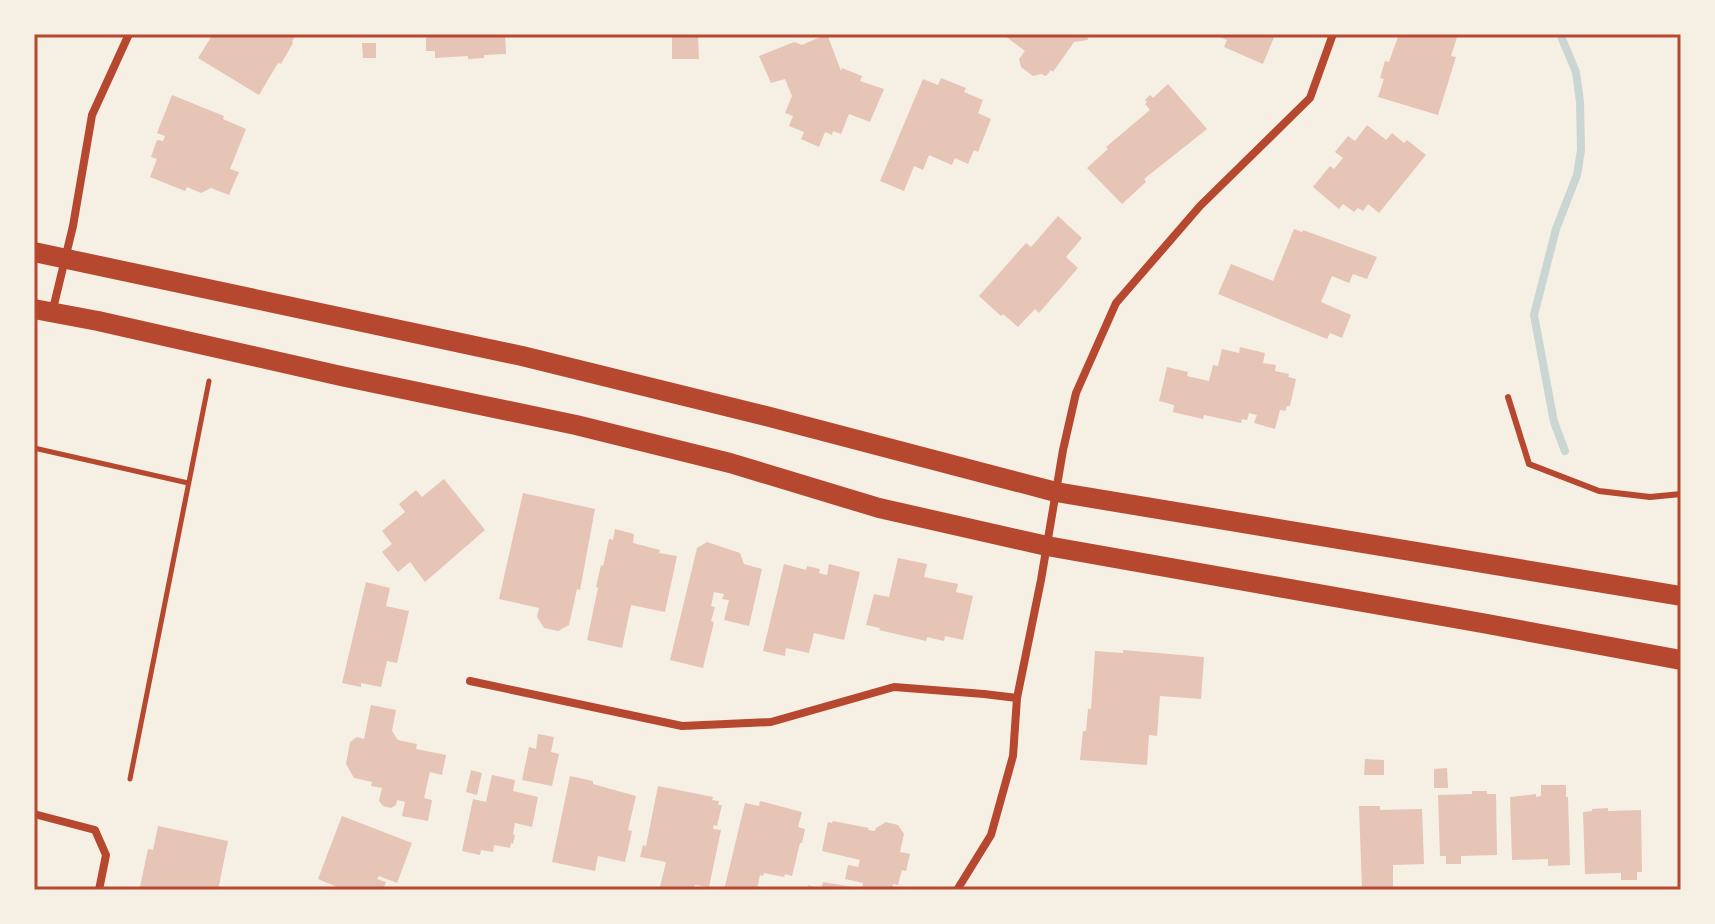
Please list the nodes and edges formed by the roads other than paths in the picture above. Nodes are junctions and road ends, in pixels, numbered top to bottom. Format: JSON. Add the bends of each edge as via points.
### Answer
{"nodes":[{"id":1,"x":129,"y":34,"type":"edge"},
{"id":2,"x":1333,"y":34,"type":"edge"},
{"id":3,"x":34,"y":252,"type":"edge"},
{"id":4,"x":66,"y":259,"type":"junction"},
{"id":5,"x":43,"y":311,"type":"edge"},
{"id":6,"x":1508,"y":397,"type":"dead end"},
{"id":7,"x":1056,"y":492,"type":"junction"},
{"id":8,"x":1681,"y":494,"type":"edge"},
{"id":9,"x":1047,"y":546,"type":"junction"},
{"id":10,"x":1681,"y":596,"type":"edge"},
{"id":11,"x":1681,"y":660,"type":"edge"},
{"id":12,"x":470,"y":681,"type":"dead end"},
{"id":13,"x":1017,"y":698,"type":"junction"},
{"id":14,"x":34,"y":814,"type":"edge"},
{"id":15,"x":99,"y":890,"type":"edge"},
{"id":16,"x":957,"y":890,"type":"edge"}],
"edges":[{"from":1,"to":4,"type":"street","via":[[92,115]]},
{"from":2,"to":7,"type":"street","via":[[1310,98],[1200,206],[1116,303],[1076,393]]},
{"from":3,"to":4,"type":"main road"},
{"from":4,"to":5,"type":"street"},
{"from":4,"to":7,"type":"main road","via":[[522,356]]},
{"from":5,"to":9,"type":"main road","via":[[576,425],[730,463],[879,508]]},
{"from":6,"to":8,"type":"lane","via":[[1529,464],[1599,491],[1650,497]]},
{"from":7,"to":9,"type":"street"},
{"from":7,"to":10,"type":"main road"},
{"from":9,"to":11,"type":"main road"},
{"from":9,"to":13,"type":"street"},
{"from":12,"to":13,"type":"street","via":[[682,726],[771,722],[894,687]]},
{"from":13,"to":16,"type":"street","via":[[1013,756],[991,835]]},
{"from":14,"to":15,"type":"street","via":[[95,830],[106,855]]}]}
